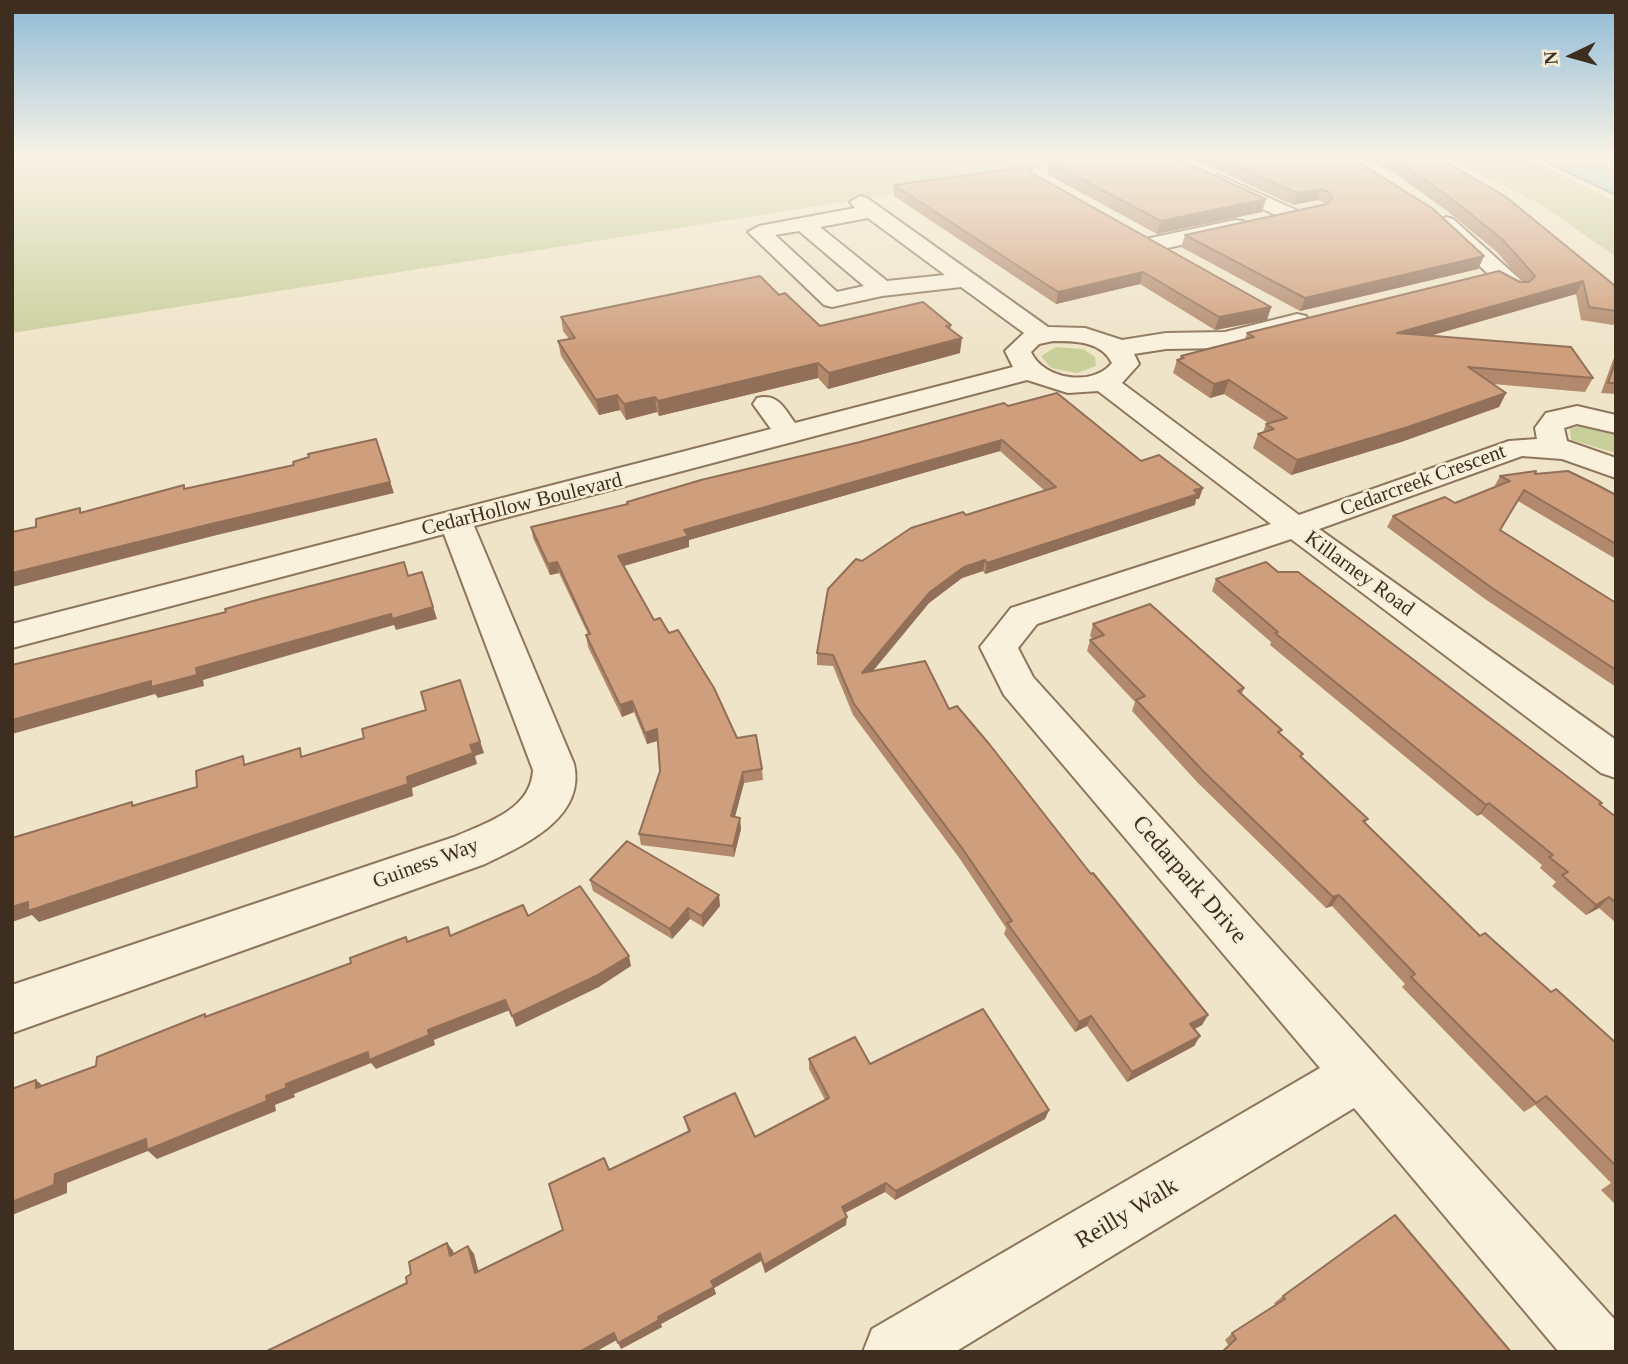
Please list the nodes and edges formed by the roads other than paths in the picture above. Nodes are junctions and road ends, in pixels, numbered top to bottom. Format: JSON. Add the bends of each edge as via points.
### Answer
{"nodes":[{"id":1,"x":816,"y":221,"type":"edge"},
{"id":2,"x":885,"y":221,"type":"edge"},
{"id":3,"x":1259,"y":221,"type":"edge"},
{"id":4,"x":1441,"y":221,"type":"edge"},
{"id":5,"x":804,"y":224,"type":"junction"},
{"id":6,"x":1132,"y":232,"type":"edge"},
{"id":7,"x":1154,"y":244,"type":"junction"},
{"id":8,"x":1178,"y":257,"type":"edge"},
{"id":9,"x":966,"y":279,"type":"junction"},
{"id":10,"x":1471,"y":280,"type":"edge"},
{"id":11,"x":882,"y":289,"type":"junction"},
{"id":12,"x":1272,"y":309,"type":"edge"},
{"id":13,"x":1322,"y":315,"type":"edge"},
{"id":14,"x":1296,"y":322,"type":"junction"},
{"id":15,"x":1043,"y":335,"type":"junction"},
{"id":16,"x":1117,"y":349,"type":"junction"},
{"id":17,"x":1030,"y":371,"type":"junction"},
{"id":18,"x":1104,"y":382,"type":"junction"},
{"id":19,"x":767,"y":404,"type":"dead end"},
{"id":20,"x":1616,"y":424,"type":"edge"},
{"id":21,"x":790,"y":436,"type":"junction"},
{"id":22,"x":1554,"y":448,"type":"junction"},
{"id":23,"x":1616,"y":469,"type":"edge"},
{"id":24,"x":456,"y":522,"type":"junction"},
{"id":25,"x":1295,"y":527,"type":"junction"},
{"id":26,"x":12,"y":636,"type":"edge"},
{"id":27,"x":1616,"y":762,"type":"edge"},
{"id":28,"x":12,"y":1009,"type":"edge"},
{"id":29,"x":1359,"y":1075,"type":"junction"},
{"id":30,"x":895,"y":1352,"type":"edge"},
{"id":31,"x":1601,"y":1352,"type":"edge"}],
"edges":[{"from":1,"to":5,"type":"street"},
{"from":2,"to":9,"type":"street"},
{"from":3,"to":7,"type":"street"},
{"from":4,"to":10,"type":"street","via":[[1507,281]]},
{"from":5,"to":11,"type":"street"},
{"from":5,"to":11,"type":"street","via":[[759,232],[832,300]]},
{"from":6,"to":7,"type":"street"},
{"from":7,"to":8,"type":"street"},
{"from":9,"to":11,"type":"street"},
{"from":9,"to":15,"type":"street"},
{"from":12,"to":14,"type":"street"},
{"from":13,"to":14,"type":"street"},
{"from":14,"to":16,"type":"street","via":[[1226,340],[1166,341]]},
{"from":15,"to":16,"type":"street","via":[[1088,336]]},
{"from":15,"to":17,"type":"street","via":[[1018,351],[1019,360]]},
{"from":16,"to":18,"type":"street","via":[[1126,364],[1122,372]]},
{"from":17,"to":18,"type":"street","via":[[1063,383]]},
{"from":17,"to":21,"type":"street","name":"CedarHollow Boulevard"},
{"from":18,"to":25,"type":"street","name":"Killarney Road"},
{"from":19,"to":21,"type":"street"},
{"from":20,"to":22,"type":"street","via":[[1577,415],[1556,419],[1549,428]]},
{"from":21,"to":24,"type":"street","name":"CedarHollow Boulevard"},
{"from":22,"to":23,"type":"street","name":"Cedarcreek Crescent"},
{"from":22,"to":25,"type":"street","name":"Cedarcreek Crescent","via":[[1519,447]]},
{"from":24,"to":26,"type":"street","name":"CedarHollow Boulevard"},
{"from":24,"to":28,"type":"street","name":"Guiness Way","via":[[547,744],[555,773],[545,808],[468,851]]},
{"from":25,"to":27,"type":"street","name":"Killarney Road"},
{"from":25,"to":29,"type":"street","name":"Cedarpark Drive","via":[[1024,616],[999,647],[1018,685]]},
{"from":29,"to":30,"type":"street","name":"Reilly Walk"},
{"from":29,"to":31,"type":"street","name":"Cedarpark Drive"}]}
